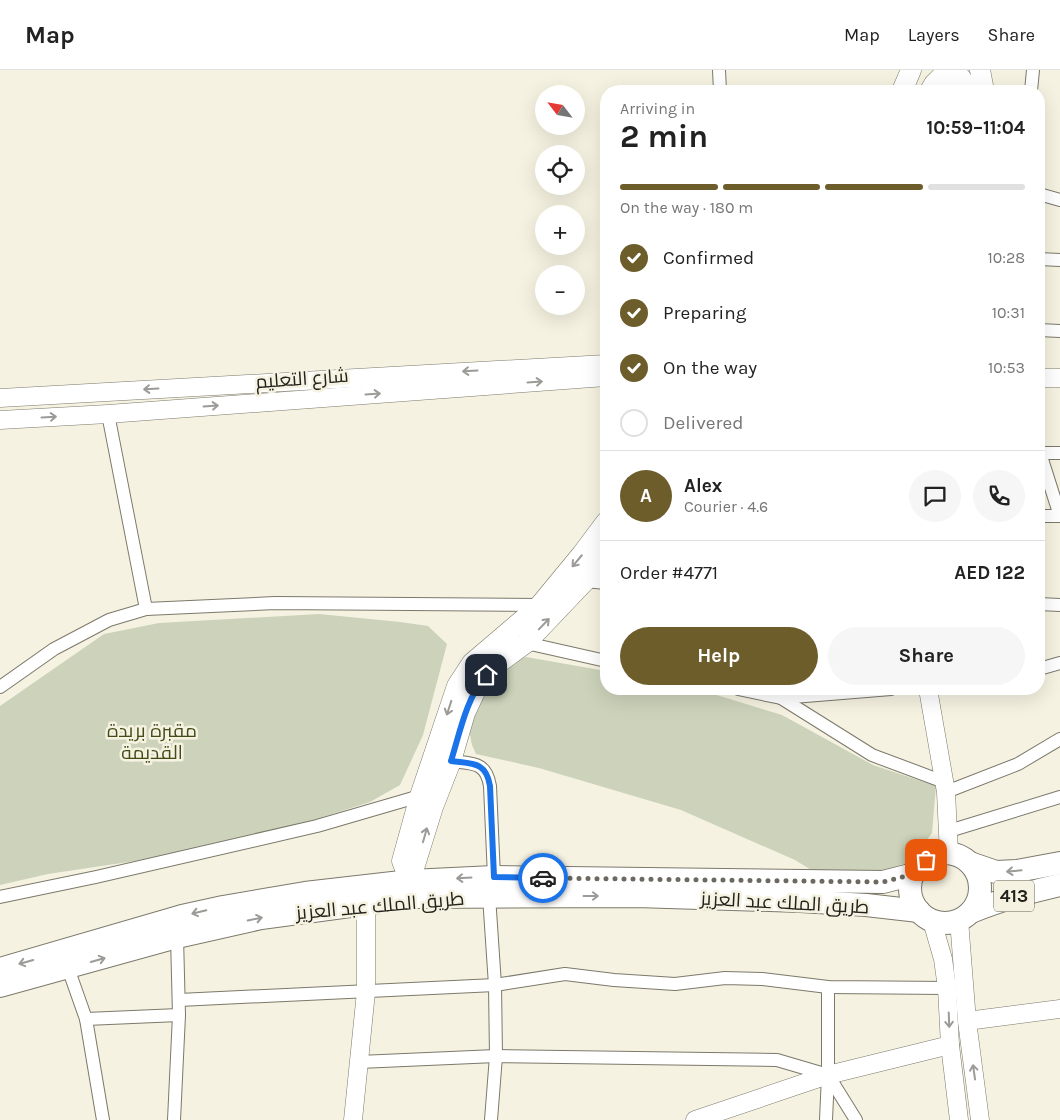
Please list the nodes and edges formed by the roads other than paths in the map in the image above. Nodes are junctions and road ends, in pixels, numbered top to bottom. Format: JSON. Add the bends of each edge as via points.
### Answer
{"nodes":[{"id":1,"x":719,"y":70,"type":"edge"},
{"id":2,"x":902,"y":70,"type":"edge"},
{"id":3,"x":911,"y":70,"type":"edge"},
{"id":4,"x":929,"y":70,"type":"edge"},
{"id":5,"x":980,"y":70,"type":"edge"},
{"id":6,"x":984,"y":70,"type":"edge"},
{"id":7,"x":1033,"y":70,"type":"edge"},
{"id":8,"x":720,"y":85,"type":"edge"},
{"id":9,"x":899,"y":85,"type":"edge"},
{"id":10,"x":905,"y":85,"type":"edge"},
{"id":11,"x":923,"y":85,"type":"edge"},
{"id":12,"x":933,"y":85,"type":"edge"},
{"id":13,"x":965,"y":85,"type":"edge"},
{"id":14,"x":983,"y":85,"type":"edge"},
{"id":15,"x":984,"y":85,"type":"edge"},
{"id":16,"x":1032,"y":85,"type":"edge"},
{"id":17,"x":1045,"y":196,"type":"edge"},
{"id":18,"x":1060,"y":200,"type":"edge"},
{"id":19,"x":1045,"y":259,"type":"edge"},
{"id":20,"x":1060,"y":260,"type":"edge"},
{"id":21,"x":1045,"y":330,"type":"edge"},
{"id":22,"x":1060,"y":331,"type":"edge"},
{"id":23,"x":600,"y":364,"type":"edge"},
{"id":24,"x":600,"y":377,"type":"edge"},
{"id":25,"x":1045,"y":378,"type":"edge"},
{"id":26,"x":1060,"y":378,"type":"edge"},
{"id":27,"x":0,"y":398,"type":"edge"},
{"id":28,"x":108,"y":414,"type":"junction"},
{"id":29,"x":0,"y":420,"type":"edge"},
{"id":30,"x":1045,"y":453,"type":"edge"},
{"id":31,"x":1060,"y":453,"type":"edge"},
{"id":32,"x":1045,"y":471,"type":"edge"},
{"id":33,"x":1045,"y":516,"type":"edge"},
{"id":34,"x":1060,"y":516,"type":"edge"},
{"id":35,"x":600,"y":530,"type":"edge"},
{"id":36,"x":600,"y":561,"type":"edge"},
{"id":37,"x":585,"y":581,"type":"junction"},
{"id":38,"x":600,"y":582,"type":"edge"},
{"id":39,"x":1045,"y":604,"type":"edge"},
{"id":40,"x":1060,"y":604,"type":"edge"},
{"id":41,"x":540,"y":605,"type":"junction"},
{"id":42,"x":146,"y":609,"type":"junction"},
{"id":43,"x":526,"y":643,"type":"junction"},
{"id":44,"x":600,"y":660,"type":"edge"},
{"id":45,"x":1060,"y":663,"type":"edge"},
{"id":46,"x":1045,"y":667,"type":"edge"},
{"id":47,"x":0,"y":687,"type":"edge"},
{"id":48,"x":767,"y":695,"type":"edge"},
{"id":49,"x":818,"y":695,"type":"edge"},
{"id":50,"x":929,"y":695,"type":"edge"},
{"id":51,"x":781,"y":698,"type":"junction"},
{"id":52,"x":1060,"y":740,"type":"edge"},
{"id":53,"x":451,"y":761,"type":"junction"},
{"id":54,"x":945,"y":787,"type":"junction"},
{"id":55,"x":420,"y":796,"type":"junction"},
{"id":56,"x":1060,"y":796,"type":"edge"},
{"id":57,"x":949,"y":831,"type":"junction"},
{"id":58,"x":949,"y":854,"type":"junction"},
{"id":59,"x":1060,"y":863,"type":"edge"},
{"id":60,"x":970,"y":864,"type":"junction"},
{"id":61,"x":914,"y":874,"type":"junction"},
{"id":62,"x":410,"y":881,"type":"junction"},
{"id":63,"x":1060,"y":885,"type":"edge"},
{"id":64,"x":492,"y":886,"type":"junction"},
{"id":65,"x":0,"y":897,"type":"edge"},
{"id":66,"x":366,"y":903,"type":"junction"},
{"id":67,"x":926,"y":916,"type":"junction"},
{"id":68,"x":965,"y":916,"type":"junction"},
{"id":69,"x":177,"y":936,"type":"junction"},
{"id":70,"x":68,"y":968,"type":"junction"},
{"id":71,"x":0,"y":969,"type":"edge"},
{"id":72,"x":495,"y":985,"type":"junction"},
{"id":73,"x":0,"y":986,"type":"edge"},
{"id":74,"x":828,"y":988,"type":"junction"},
{"id":75,"x":947,"y":988,"type":"junction"},
{"id":76,"x":366,"y":992,"type":"junction"},
{"id":77,"x":179,"y":1000,"type":"junction"},
{"id":78,"x":1060,"y":1009,"type":"edge"},
{"id":79,"x":179,"y":1015,"type":"junction"},
{"id":80,"x":86,"y":1018,"type":"junction"},
{"id":81,"x":967,"y":1021,"type":"junction"},
{"id":82,"x":950,"y":1045,"type":"junction"},
{"id":83,"x":496,"y":1056,"type":"junction"},
{"id":84,"x":359,"y":1062,"type":"junction"},
{"id":85,"x":828,"y":1075,"type":"junction"},
{"id":86,"x":102,"y":1120,"type":"edge"},
{"id":87,"x":174,"y":1120,"type":"edge"},
{"id":88,"x":353,"y":1120,"type":"edge"},
{"id":89,"x":491,"y":1120,"type":"edge"},
{"id":90,"x":695,"y":1120,"type":"edge"},
{"id":91,"x":826,"y":1120,"type":"edge"},
{"id":92,"x":856,"y":1120,"type":"edge"},
{"id":93,"x":959,"y":1120,"type":"edge"},
{"id":94,"x":980,"y":1120,"type":"edge"}],
"edges":[{"from":1,"to":8,"type":"street"},
{"from":2,"to":9,"type":"main road"},
{"from":3,"to":10,"type":"main road"},
{"from":4,"to":11,"type":"main road"},
{"from":5,"to":14,"type":"main road"},
{"from":6,"to":15,"type":"main road"},
{"from":7,"to":16,"type":"street"},
{"from":12,"to":13,"type":"main road","via":[[944,75],[961,78]]},
{"from":17,"to":18,"type":"street"},
{"from":19,"to":20,"type":"street"},
{"from":21,"to":22,"type":"street"},
{"from":23,"to":27,"type":"street","name":"شارع التعليم","one_way":true},
{"from":28,"to":24,"type":"street","name":"شارع التعليم","one_way":true},
{"from":25,"to":26,"type":"street"},
{"from":29,"to":28,"type":"street","name":"شارع التعليم","one_way":true},
{"from":28,"to":42,"type":"street"},
{"from":30,"to":31,"type":"street"},
{"from":32,"to":34,"type":"street"},
{"from":33,"to":34,"type":"street"},
{"from":35,"to":41,"type":"main road","one_way":true},
{"from":36,"to":37,"type":"main road"},
{"from":37,"to":38,"type":"street"},
{"from":43,"to":37,"type":"main road","one_way":true},
{"from":39,"to":40,"type":"street"},
{"from":41,"to":42,"type":"street","via":[[275,603]]},
{"from":41,"to":55,"type":"main road","one_way":true,"via":[[472,663],[457,686]]},
{"from":42,"to":47,"type":"street","via":[[109,620],[54,649]]},
{"from":43,"to":44,"type":"street"},
{"from":43,"to":53,"type":"main road","via":[[493,667],[479,683],[465,713]]},
{"from":45,"to":46,"type":"street"},
{"from":48,"to":51,"type":"street"},
{"from":49,"to":51,"type":"street"},
{"from":50,"to":54,"type":"street"},
{"from":51,"to":54,"type":"street","via":[[872,755]]},
{"from":52,"to":54,"type":"street","via":[[1018,764]]},
{"from":62,"to":53,"type":"main road","one_way":true},
{"from":53,"to":64,"type":"street","via":[[473,764],[488,774]]},
{"from":54,"to":57,"type":"street"},
{"from":55,"to":62,"type":"main road","via":[[402,861]]},
{"from":55,"to":65,"type":"street","via":[[317,826]]},
{"from":56,"to":57,"type":"street"},
{"from":57,"to":58,"type":"street"},
{"from":58,"to":60,"type":"highway"},
{"from":58,"to":61,"type":"highway","via":[[926,860]]},
{"from":59,"to":60,"type":"highway","number":"413","one_way":true,"via":[[996,872]]},
{"from":60,"to":68,"type":"highway","via":[[977,874],[980,888],[978,901]]},
{"from":61,"to":64,"type":"highway","name":"طريق الملك عبد العزيز","via":[[883,882]]},
{"from":61,"to":67,"type":"highway","via":[[911,894]]},
{"from":64,"to":62,"type":"highway","name":"طريق الملك عبد العزيز","one_way":true},
{"from":62,"to":71,"type":"highway","name":"طريق الملك عبد العزيز","one_way":true,"via":[[223,907]]},
{"from":63,"to":68,"type":"highway","number":"413","via":[[1014,896]]},
{"from":64,"to":66,"type":"highway","name":"طريق الملك عبد العزيز"},
{"from":64,"to":67,"type":"highway","name":"طريق الملك عبد العزيز","one_way":true,"via":[[636,896],[866,905]]},
{"from":64,"to":72,"type":"street"},
{"from":69,"to":66,"type":"highway","name":"طريق الملك عبد العزيز","one_way":true,"via":[[261,918]]},
{"from":66,"to":76,"type":"street"},
{"from":67,"to":68,"type":"highway","via":[[946,923]]},
{"from":67,"to":75,"type":"street","via":[[944,959]]},
{"from":68,"to":81,"type":"street"},
{"from":70,"to":69,"type":"highway","name":"طريق الملك عبد العزيز","one_way":true},
{"from":69,"to":77,"type":"street"},
{"from":70,"to":73,"type":"highway","name":"طريق الملك عبد العزيز"},
{"from":70,"to":80,"type":"street"},
{"from":72,"to":74,"type":"street","via":[[565,974],[675,984],[725,978],[762,979]]},
{"from":72,"to":76,"type":"street"},
{"from":72,"to":83,"type":"street"},
{"from":74,"to":75,"type":"street"},
{"from":74,"to":85,"type":"street"},
{"from":75,"to":82,"type":"street","one_way":true},
{"from":76,"to":77,"type":"street"},
{"from":76,"to":84,"type":"street"},
{"from":77,"to":79,"type":"street"},
{"from":78,"to":81,"type":"street"},
{"from":79,"to":80,"type":"street"},
{"from":79,"to":87,"type":"street"},
{"from":80,"to":86,"type":"street"},
{"from":94,"to":81,"type":"street","one_way":true},
{"from":82,"to":85,"type":"street"},
{"from":82,"to":93,"type":"street"},
{"from":83,"to":84,"type":"street"},
{"from":83,"to":85,"type":"street","via":[[777,1060]]},
{"from":83,"to":89,"type":"street"},
{"from":84,"to":88,"type":"street"},
{"from":85,"to":90,"type":"street"},
{"from":85,"to":91,"type":"street"},
{"from":85,"to":92,"type":"street"}]}
